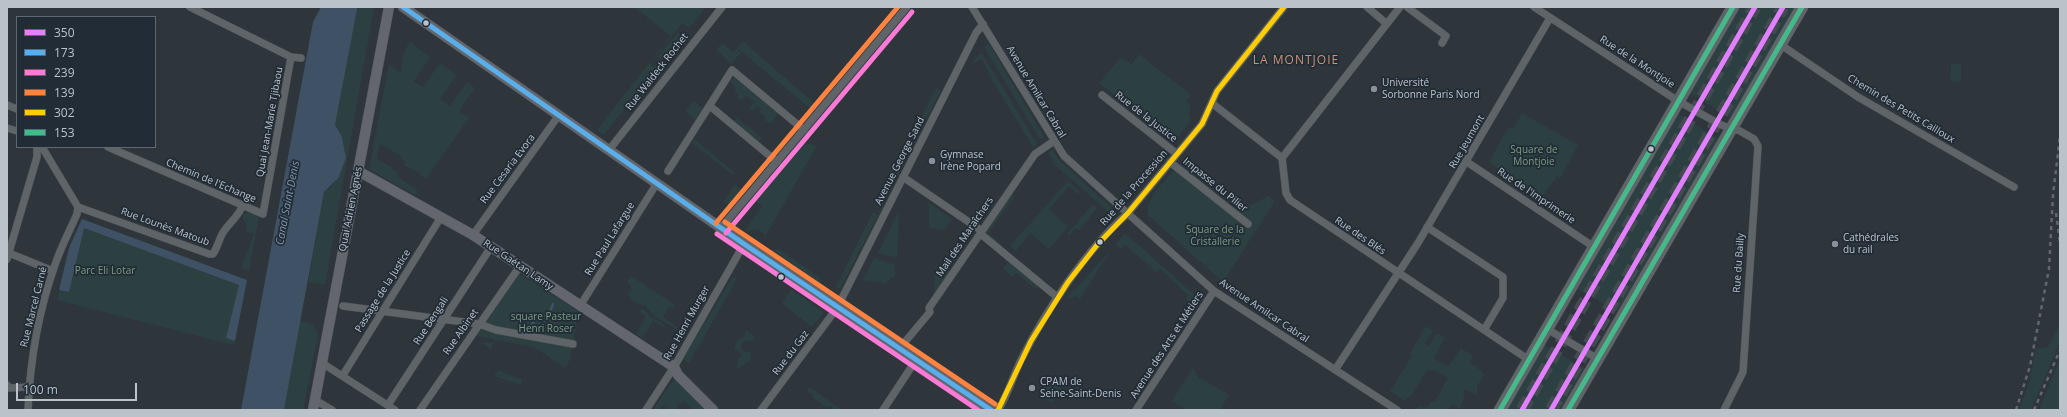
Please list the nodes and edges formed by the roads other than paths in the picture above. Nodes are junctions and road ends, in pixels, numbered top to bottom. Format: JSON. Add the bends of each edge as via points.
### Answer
{"nodes":[{"id":1,"x":190,"y":7,"type":"edge"},
{"id":2,"x":389,"y":7,"type":"edge"},
{"id":3,"x":402,"y":7,"type":"edge"},
{"id":4,"x":722,"y":7,"type":"edge"},
{"id":5,"x":907,"y":7,"type":"edge"},
{"id":6,"x":972,"y":7,"type":"edge"},
{"id":7,"x":1284,"y":7,"type":"edge"},
{"id":8,"x":1367,"y":7,"type":"edge"},
{"id":9,"x":1400,"y":7,"type":"edge"},
{"id":10,"x":1407,"y":7,"type":"edge"},
{"id":11,"x":1534,"y":7,"type":"edge"},
{"id":12,"x":1733,"y":7,"type":"edge"},
{"id":13,"x":1802,"y":7,"type":"edge"},
{"id":14,"x":1550,"y":18,"type":"junction"},
{"id":15,"x":1389,"y":22,"type":"junction"},
{"id":16,"x":983,"y":24,"type":"junction"},
{"id":17,"x":1442,"y":43,"type":"dead end"},
{"id":18,"x":1781,"y":46,"type":"junction"},
{"id":19,"x":291,"y":57,"type":"junction"},
{"id":20,"x":301,"y":58,"type":"dead end"},
{"id":21,"x":1102,"y":95,"type":"dead end"},
{"id":22,"x":1678,"y":101,"type":"junction"},
{"id":23,"x":1213,"y":104,"type":"junction"},
{"id":24,"x":710,"y":106,"type":"junction"},
{"id":25,"x":559,"y":116,"type":"junction"},
{"id":26,"x":1732,"y":129,"type":"junction"},
{"id":27,"x":804,"y":130,"type":"junction"},
{"id":28,"x":1054,"y":142,"type":"junction"},
{"id":29,"x":37,"y":148,"type":"edge"},
{"id":30,"x":43,"y":148,"type":"edge"},
{"id":31,"x":110,"y":148,"type":"edge"},
{"id":32,"x":609,"y":150,"type":"junction"},
{"id":33,"x":1177,"y":154,"type":"junction"},
{"id":34,"x":1282,"y":158,"type":"junction"},
{"id":35,"x":777,"y":162,"type":"junction"},
{"id":36,"x":1170,"y":162,"type":"junction"},
{"id":37,"x":1467,"y":162,"type":"junction"},
{"id":38,"x":358,"y":171,"type":"junction"},
{"id":39,"x":668,"y":171,"type":"dead end"},
{"id":40,"x":903,"y":178,"type":"junction"},
{"id":41,"x":657,"y":183,"type":"junction"},
{"id":42,"x":2014,"y":187,"type":"dead end"},
{"id":43,"x":243,"y":205,"type":"junction"},
{"id":44,"x":78,"y":211,"type":"junction"},
{"id":45,"x":1128,"y":213,"type":"junction"},
{"id":46,"x":263,"y":214,"type":"joint"},
{"id":47,"x":440,"y":217,"type":"junction"},
{"id":48,"x":1248,"y":224,"type":"dead end"},
{"id":49,"x":1427,"y":227,"type":"junction"},
{"id":50,"x":721,"y":228,"type":"junction"},
{"id":51,"x":980,"y":232,"type":"junction"},
{"id":52,"x":473,"y":235,"type":"junction"},
{"id":53,"x":744,"y":244,"type":"junction"},
{"id":54,"x":491,"y":247,"type":"junction"},
{"id":55,"x":1594,"y":247,"type":"junction"},
{"id":56,"x":8,"y":256,"type":"edge"},
{"id":57,"x":520,"y":266,"type":"junction"},
{"id":58,"x":53,"y":271,"type":"junction"},
{"id":59,"x":1398,"y":273,"type":"junction"},
{"id":60,"x":1214,"y":291,"type":"junction"},
{"id":61,"x":1057,"y":297,"type":"junction"},
{"id":62,"x":343,"y":306,"type":"dead end"},
{"id":63,"x":580,"y":306,"type":"junction"},
{"id":64,"x":837,"y":308,"type":"junction"},
{"id":65,"x":383,"y":310,"type":"junction"},
{"id":66,"x":444,"y":320,"type":"junction"},
{"id":67,"x":479,"y":324,"type":"junction"},
{"id":68,"x":1547,"y":329,"type":"junction"},
{"id":69,"x":1484,"y":330,"type":"junction"},
{"id":70,"x":573,"y":344,"type":"dead end"},
{"id":71,"x":899,"y":348,"type":"junction"},
{"id":72,"x":1598,"y":359,"type":"junction"},
{"id":73,"x":916,"y":360,"type":"junction"},
{"id":74,"x":1529,"y":360,"type":"junction"},
{"id":75,"x":322,"y":364,"type":"junction"},
{"id":76,"x":674,"y":367,"type":"junction"},
{"id":77,"x":1335,"y":370,"type":"junction"},
{"id":78,"x":343,"y":376,"type":"junction"},
{"id":79,"x":7,"y":384,"type":"edge"},
{"id":80,"x":29,"y":387,"type":"junction"},
{"id":81,"x":314,"y":405,"type":"edge"},
{"id":82,"x":388,"y":405,"type":"junction"},
{"id":83,"x":28,"y":410,"type":"edge"},
{"id":84,"x":332,"y":410,"type":"edge"},
{"id":85,"x":395,"y":410,"type":"edge"},
{"id":86,"x":420,"y":410,"type":"edge"},
{"id":87,"x":646,"y":410,"type":"edge"},
{"id":88,"x":713,"y":410,"type":"edge"},
{"id":89,"x":761,"y":410,"type":"edge"},
{"id":90,"x":883,"y":410,"type":"edge"},
{"id":91,"x":991,"y":410,"type":"edge"},
{"id":92,"x":998,"y":410,"type":"edge"},
{"id":93,"x":1136,"y":410,"type":"edge"},
{"id":94,"x":1397,"y":410,"type":"edge"},
{"id":95,"x":1500,"y":410,"type":"edge"},
{"id":96,"x":1568,"y":410,"type":"edge"},
{"id":97,"x":1724,"y":410,"type":"edge"}],
"edges":[{"from":1,"to":19,"type":"street"},
{"from":2,"to":38,"type":"street","name":"Quai Adrien Agnés"},
{"from":3,"to":25,"type":"street"},
{"from":4,"to":32,"type":"street","name":"Rue Waldeck Rochet"},
{"from":5,"to":27,"type":"street"},
{"from":6,"to":16,"type":"street","name":"Avenue Amilcar Cabral"},
{"from":7,"to":23,"type":"street","name":"Rue de la Procession","via":[[1225,80],[1217,91]]},
{"from":8,"to":15,"type":"street"},
{"from":9,"to":15,"type":"street"},
{"from":10,"to":17,"type":"street","via":[[1446,36]]},
{"from":11,"to":14,"type":"street","name":"Rue de la Montjoie"},
{"from":12,"to":22,"type":"main road"},
{"from":13,"to":18,"type":"main road"},
{"from":14,"to":22,"type":"street","name":"Rue de la Montjoie"},
{"from":14,"to":37,"type":"street","name":"Rue Jeumont"},
{"from":15,"to":34,"type":"street"},
{"from":16,"to":28,"type":"street","name":"Avenue Amilcar Cabral"},
{"from":16,"to":40,"type":"street","name":"Avenue George Sand","via":[[976,33]]},
{"from":18,"to":26,"type":"main road"},
{"from":18,"to":42,"type":"street","name":"Chemin des Petits Cailloux","via":[[1858,97]]},
{"from":19,"to":20,"type":"street"},
{"from":19,"to":46,"type":"street","name":"Quai Jean-Marie Tjibaou"},
{"from":21,"to":33,"type":"street","name":"Rue de la Justice"},
{"from":22,"to":26,"type":"street","name":"Rue de la Montjoie"},
{"from":22,"to":55,"type":"main road"},
{"from":23,"to":33,"type":"street","name":"Rue de la Procession","via":[[1202,124]]},
{"from":23,"to":34,"type":"street"},
{"from":24,"to":27,"type":"street","via":[[732,70]]},
{"from":24,"to":35,"type":"street"},
{"from":24,"to":39,"type":"street"},
{"from":25,"to":32,"type":"street"},
{"from":25,"to":52,"type":"street","name":"Rue Cesaria Evora"},
{"from":26,"to":72,"type":"main road"},
{"from":26,"to":97,"type":"street","name":"Rue du Bailly","via":[[1754,139],[1758,146],[1743,372]]},
{"from":27,"to":35,"type":"street"},
{"from":28,"to":45,"type":"street","name":"Avenue Amilcar Cabral","via":[[1064,156]]},
{"from":28,"to":51,"type":"street","name":"Mail des Maraîchers","via":[[1035,154]]},
{"from":29,"to":56,"type":"street","via":[[38,157]]},
{"from":30,"to":44,"type":"street"},
{"from":31,"to":43,"type":"street","name":"Chemin de l'Echange"},
{"from":32,"to":41,"type":"street"},
{"from":33,"to":36,"type":"street","name":"Rue de la Procession"},
{"from":34,"to":59,"type":"street","name":"Rue des Blés","via":[[1286,193],[1290,200]]},
{"from":35,"to":50,"type":"street"},
{"from":36,"to":45,"type":"street","name":"Rue de la Procession"},
{"from":36,"to":48,"type":"street","name":"Impasse du Pilier"},
{"from":37,"to":49,"type":"street","name":"Rue Jeumont"},
{"from":37,"to":55,"type":"street","name":"Rue de l'Imprimerie"},
{"from":38,"to":47,"type":"street","name":"Rue Gaétan Lamy"},
{"from":38,"to":75,"type":"street","name":"Quai Adrien Agnés"},
{"from":40,"to":51,"type":"street"},
{"from":40,"to":64,"type":"street","name":"Avenue George Sand"},
{"from":41,"to":50,"type":"street"},
{"from":41,"to":63,"type":"street","name":"Rue Paul Lafargue"},
{"from":43,"to":44,"type":"street","name":"Rue Lounès Matoub","via":[[236,219],[225,230],[213,254]]},
{"from":43,"to":46,"type":"street","name":"Chemin de l'Echange"},
{"from":44,"to":58,"type":"street","name":"Rue Marcel Carné"},
{"from":45,"to":60,"type":"street","name":"Avenue Amilcar Cabral"},
{"from":45,"to":61,"type":"street","name":"Rue de la Procession","via":[[1114,226]]},
{"from":47,"to":52,"type":"street","name":"Rue Gaétan Lamy"},
{"from":47,"to":65,"type":"street","name":"Passage de la Justice"},
{"from":49,"to":59,"type":"street","name":"Rue Jeumont"},
{"from":49,"to":69,"type":"street","via":[[1503,277],[1503,298]]},
{"from":50,"to":53,"type":"street"},
{"from":51,"to":61,"type":"street"},
{"from":51,"to":71,"type":"street","name":"Mail des Maraîchers","via":[[929,308],[930,312]]},
{"from":52,"to":54,"type":"street","name":"Rue Gaétan Lamy"},
{"from":53,"to":64,"type":"street"},
{"from":53,"to":76,"type":"street","name":"Rue Henri Murger"},
{"from":54,"to":57,"type":"street","name":"Rue Gaétan Lamy"},
{"from":54,"to":66,"type":"street","name":"Rue Bengali"},
{"from":55,"to":68,"type":"main road"},
{"from":56,"to":58,"type":"street"},
{"from":57,"to":63,"type":"street","name":"Rue Gaétan Lamy"},
{"from":57,"to":67,"type":"street","name":"Rue Albinet"},
{"from":58,"to":80,"type":"street","name":"Rue Marcel Carné","via":[[36,339]]},
{"from":59,"to":69,"type":"street","name":"Rue des Blés"},
{"from":59,"to":77,"type":"street","name":"Rue Jeumont"},
{"from":60,"to":77,"type":"street","name":"Avenue Amilcar Cabral"},
{"from":60,"to":93,"type":"street","name":"Avenue des Arts et Métiers"},
{"from":61,"to":92,"type":"street","name":"Rue de la Procession","via":[[1021,360]]},
{"from":62,"to":65,"type":"street"},
{"from":63,"to":76,"type":"street","name":"Rue Gaétan Lamy"},
{"from":64,"to":71,"type":"street"},
{"from":64,"to":89,"type":"street","name":"Rue du Gaz"},
{"from":65,"to":66,"type":"street"},
{"from":65,"to":78,"type":"street","name":"Passage de la Justice"},
{"from":66,"to":67,"type":"street"},
{"from":66,"to":82,"type":"street","name":"Rue Bengali"},
{"from":67,"to":70,"type":"street","via":[[496,330]]},
{"from":67,"to":86,"type":"street","name":"Rue Albinet"},
{"from":68,"to":72,"type":"street"},
{"from":68,"to":74,"type":"main road"},
{"from":69,"to":74,"type":"street","name":"Rue des Blés"},
{"from":71,"to":73,"type":"street"},
{"from":72,"to":96,"type":"main road"},
{"from":73,"to":90,"type":"street"},
{"from":73,"to":91,"type":"street"},
{"from":74,"to":95,"type":"main road"},
{"from":75,"to":78,"type":"street"},
{"from":75,"to":81,"type":"street","name":"Quai Adrien Agnés"},
{"from":76,"to":87,"type":"street","name":"Rue Henri Murger"},
{"from":76,"to":88,"type":"street","via":[[678,375]]},
{"from":77,"to":94,"type":"street","name":"Avenue Amilcar Cabral"},
{"from":78,"to":82,"type":"street"},
{"from":79,"to":80,"type":"street","via":[[9,388]]},
{"from":80,"to":83,"type":"street","name":"Rue Marcel Carné"},
{"from":81,"to":84,"type":"street"},
{"from":82,"to":85,"type":"street"}]}
